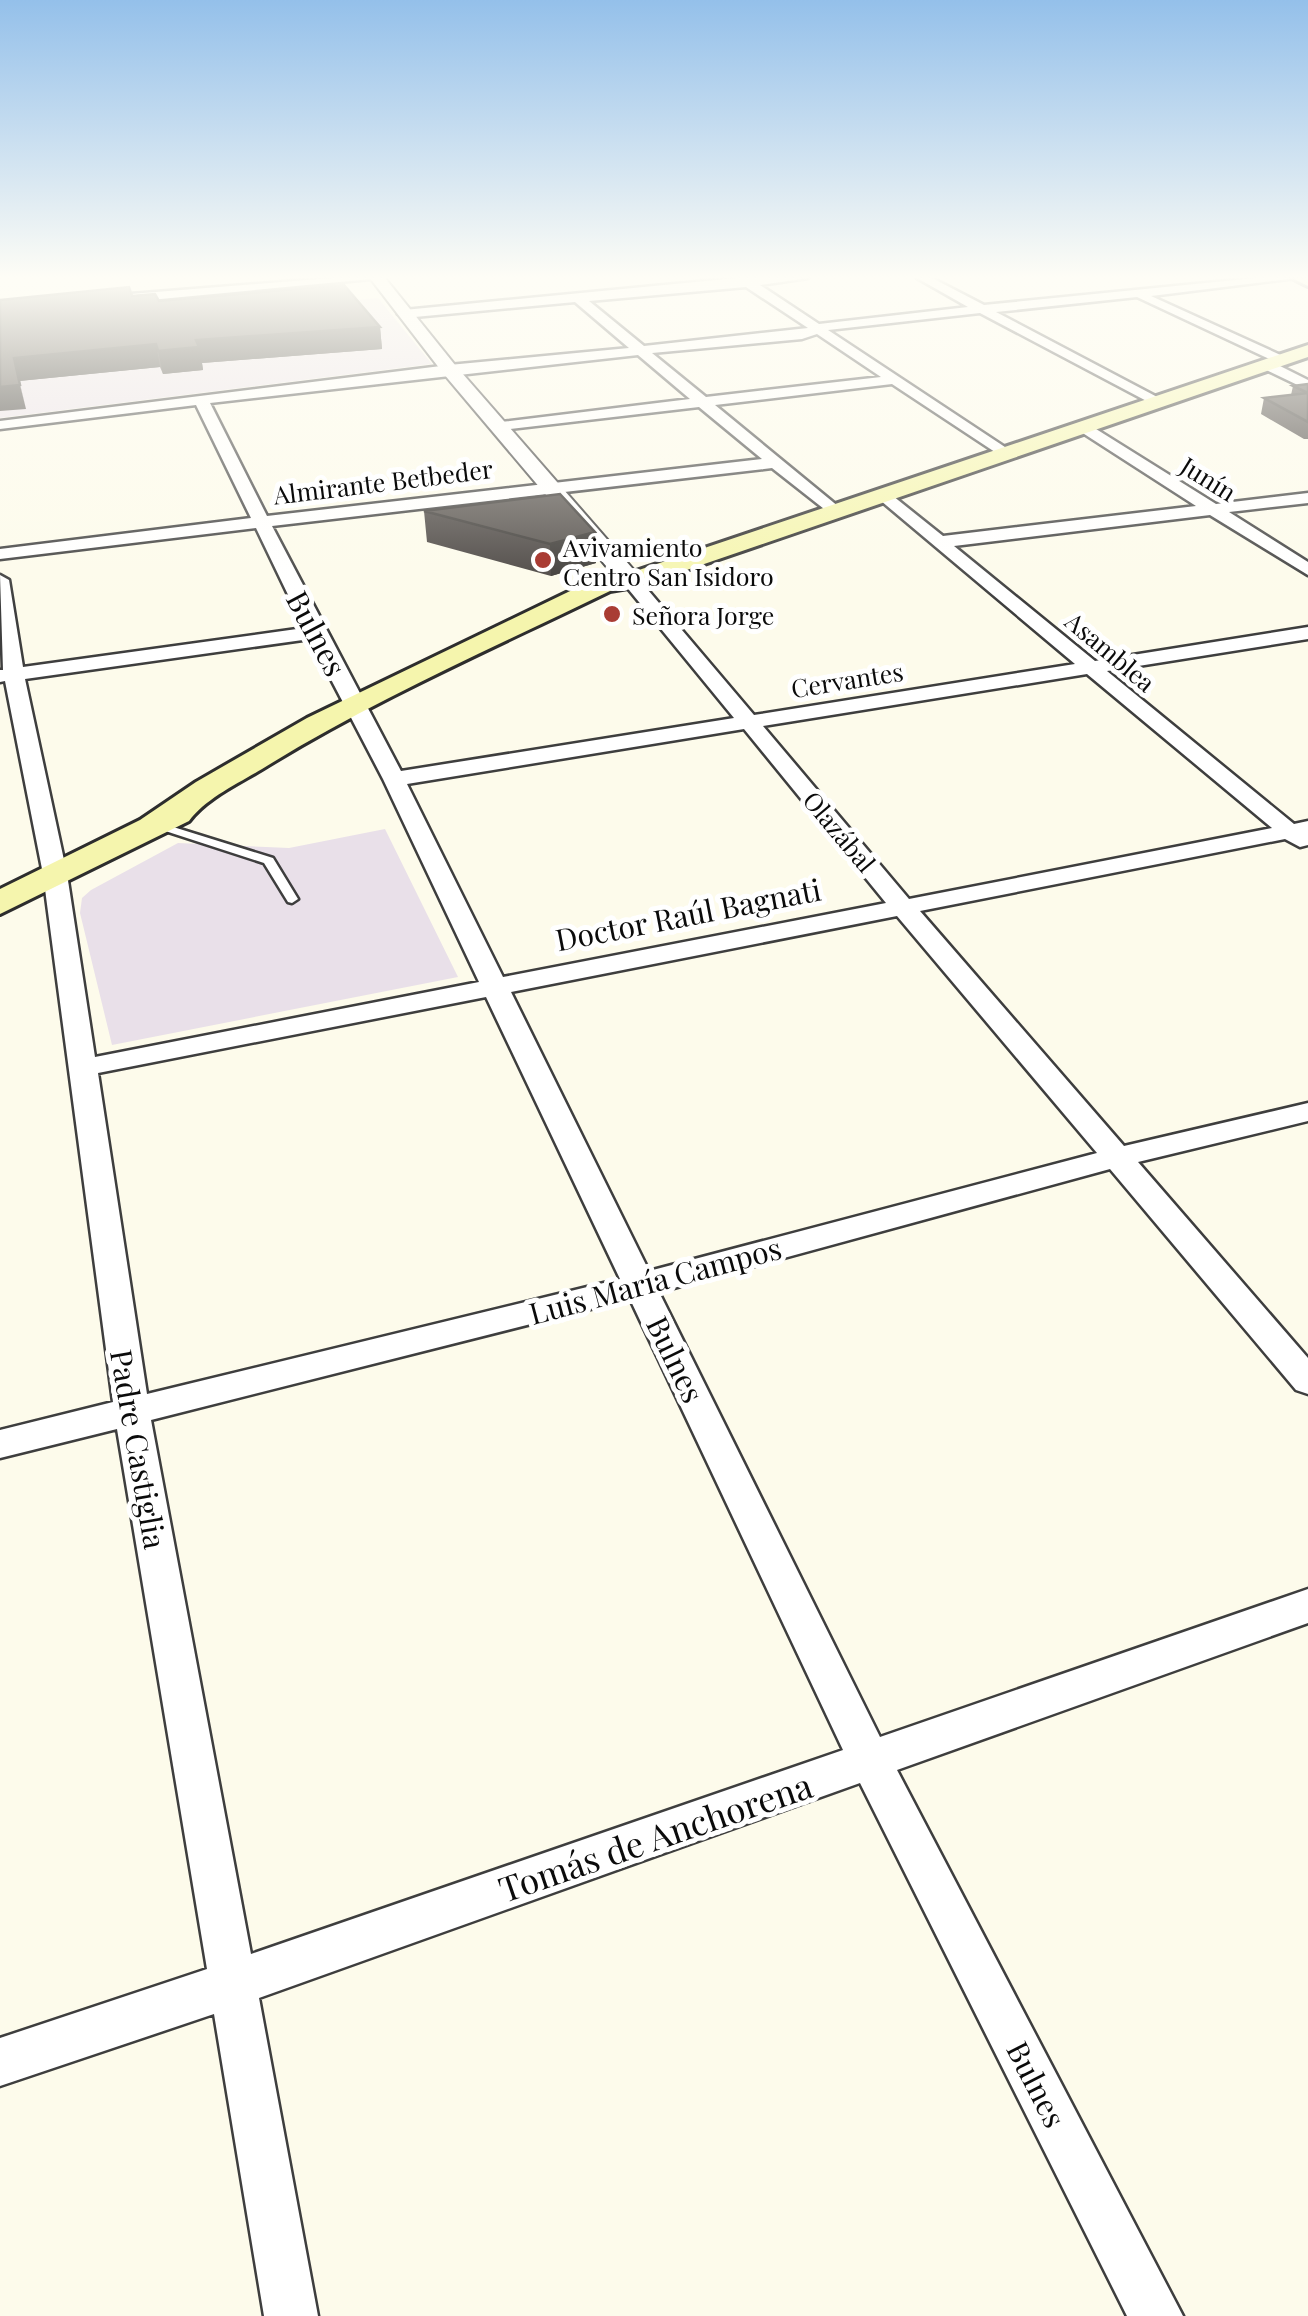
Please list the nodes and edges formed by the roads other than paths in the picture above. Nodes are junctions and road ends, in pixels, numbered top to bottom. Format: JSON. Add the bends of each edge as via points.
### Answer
{"nodes":[{"id":1,"x":312,"y":386,"type":"edge"},
{"id":2,"x":465,"y":386,"type":"edge"},
{"id":3,"x":681,"y":386,"type":"edge"},
{"id":4,"x":837,"y":386,"type":"edge"},
{"id":5,"x":900,"y":386,"type":"edge"},
{"id":6,"x":1126,"y":386,"type":"edge"},
{"id":7,"x":1204,"y":386,"type":"edge"},
{"id":8,"x":200,"y":400,"type":"junction"},
{"id":9,"x":700,"y":402,"type":"junction"},
{"id":10,"x":1156,"y":402,"type":"junction"},
{"id":11,"x":0,"y":425,"type":"edge"},
{"id":12,"x":501,"y":426,"type":"junction"},
{"id":13,"x":1083,"y":427,"type":"junction"},
{"id":14,"x":1006,"y":453,"type":"junction"},
{"id":15,"x":773,"y":464,"type":"junction"},
{"id":16,"x":552,"y":486,"type":"junction"},
{"id":17,"x":882,"y":495,"type":"junction"},
{"id":18,"x":1308,"y":498,"type":"edge"},
{"id":19,"x":1213,"y":510,"type":"junction"},
{"id":20,"x":832,"y":511,"type":"junction"},
{"id":21,"x":260,"y":522,"type":"junction"},
{"id":22,"x":940,"y":542,"type":"junction"},
{"id":23,"x":0,"y":554,"type":"edge"},
{"id":24,"x":1308,"y":570,"type":"edge"},
{"id":25,"x":0,"y":580,"type":"edge"},
{"id":26,"x":632,"y":580,"type":"junction"},
{"id":27,"x":316,"y":632,"type":"junction"},
{"id":28,"x":1308,"y":633,"type":"edge"},
{"id":29,"x":1092,"y":668,"type":"junction"},
{"id":30,"x":7,"y":676,"type":"edge"},
{"id":31,"x":358,"y":712,"type":"junction"},
{"id":32,"x":750,"y":722,"type":"junction"},
{"id":33,"x":394,"y":778,"type":"junction"},
{"id":34,"x":154,"y":824,"type":"junction"},
{"id":35,"x":1302,"y":835,"type":"edge"},
{"id":36,"x":55,"y":874,"type":"junction"},
{"id":37,"x":292,"y":899,"type":"dead end"},
{"id":38,"x":0,"y":904,"type":"edge"},
{"id":39,"x":901,"y":905,"type":"junction"},
{"id":40,"x":496,"y":986,"type":"junction"},
{"id":41,"x":81,"y":1068,"type":"junction"},
{"id":42,"x":1308,"y":1112,"type":"edge"},
{"id":43,"x":1120,"y":1157,"type":"junction"},
{"id":44,"x":640,"y":1285,"type":"junction"},
{"id":45,"x":1308,"y":1381,"type":"edge"},
{"id":46,"x":132,"y":1412,"type":"junction"},
{"id":47,"x":0,"y":1444,"type":"edge"},
{"id":48,"x":1308,"y":1606,"type":"edge"},
{"id":49,"x":870,"y":1760,"type":"junction"},
{"id":50,"x":234,"y":1984,"type":"junction"},
{"id":51,"x":0,"y":2062,"type":"edge"},
{"id":52,"x":291,"y":2316,"type":"edge"},
{"id":53,"x":1156,"y":2316,"type":"edge"}],
"edges":[{"from":1,"to":8,"type":"street"},
{"from":2,"to":12,"type":"street","name":"Olazábal"},
{"from":3,"to":9,"type":"street"},
{"from":4,"to":9,"type":"street"},
{"from":5,"to":14,"type":"street"},
{"from":6,"to":10,"type":"street"},
{"from":7,"to":10,"type":"main road"},
{"from":8,"to":11,"type":"street"},
{"from":8,"to":21,"type":"street","name":"Bulnes"},
{"from":9,"to":12,"type":"street"},
{"from":9,"to":15,"type":"street"},
{"from":10,"to":13,"type":"main road"},
{"from":12,"to":16,"type":"street","name":"Olazábal"},
{"from":13,"to":14,"type":"main road"},
{"from":13,"to":19,"type":"street","name":"Junín"},
{"from":14,"to":17,"type":"main road"},
{"from":15,"to":16,"type":"street","name":"Almirante Betbeder"},
{"from":15,"to":20,"type":"street"},
{"from":16,"to":21,"type":"street","name":"Almirante Betbeder"},
{"from":16,"to":26,"type":"street","name":"Olazábal"},
{"from":17,"to":20,"type":"main road"},
{"from":17,"to":22,"type":"street","name":"Asamblea"},
{"from":18,"to":19,"type":"street"},
{"from":19,"to":22,"type":"street"},
{"from":19,"to":24,"type":"street","name":"Junín"},
{"from":20,"to":26,"type":"main road"},
{"from":21,"to":23,"type":"street","name":"Almirante Betbeder"},
{"from":21,"to":27,"type":"street","name":"Bulnes"},
{"from":22,"to":29,"type":"street","name":"Asamblea"},
{"from":25,"to":30,"type":"street","name":"Padre Castiglia"},
{"from":26,"to":31,"type":"main road"},
{"from":26,"to":32,"type":"street","name":"Olazábal"},
{"from":27,"to":30,"type":"street"},
{"from":27,"to":31,"type":"street","name":"Bulnes"},
{"from":28,"to":29,"type":"street","name":"Cervantes"},
{"from":29,"to":32,"type":"street","name":"Cervantes"},
{"from":29,"to":35,"type":"street","name":"Asamblea"},
{"from":30,"to":36,"type":"street","name":"Padre Castiglia"},
{"from":31,"to":33,"type":"street","name":"Bulnes"},
{"from":31,"to":34,"type":"main road","via":[[222,796]]},
{"from":32,"to":33,"type":"street","name":"Cervantes"},
{"from":32,"to":39,"type":"street","name":"Olazábal"},
{"from":33,"to":40,"type":"street","name":"Bulnes"},
{"from":34,"to":36,"type":"main road"},
{"from":34,"to":37,"type":"lane","via":[[269,861]]},
{"from":35,"to":39,"type":"street","name":"Doctor Raúl Bagnati"},
{"from":36,"to":38,"type":"main road"},
{"from":36,"to":41,"type":"street","name":"Padre Castiglia"},
{"from":39,"to":40,"type":"street","name":"Doctor Raúl Bagnati"},
{"from":39,"to":43,"type":"street","name":"Olazábal"},
{"from":40,"to":41,"type":"street","name":"Doctor Raúl Bagnati"},
{"from":40,"to":44,"type":"street","name":"Bulnes"},
{"from":41,"to":46,"type":"street","name":"Padre Castiglia"},
{"from":42,"to":43,"type":"street","name":"Luis María Campos"},
{"from":43,"to":44,"type":"street","name":"Luis María Campos"},
{"from":43,"to":45,"type":"street","name":"Olazábal"},
{"from":44,"to":46,"type":"street","name":"Luis María Campos"},
{"from":44,"to":49,"type":"street","name":"Bulnes"},
{"from":46,"to":47,"type":"street","name":"Luis María Campos"},
{"from":46,"to":50,"type":"street","name":"Padre Castiglia"},
{"from":48,"to":49,"type":"street","name":"Tomás de Anchorena"},
{"from":49,"to":50,"type":"street","name":"Tomás de Anchorena"},
{"from":49,"to":53,"type":"street","name":"Bulnes"},
{"from":50,"to":51,"type":"street","name":"Tomás de Anchorena"},
{"from":50,"to":52,"type":"street","name":"Padre Castiglia"}]}
